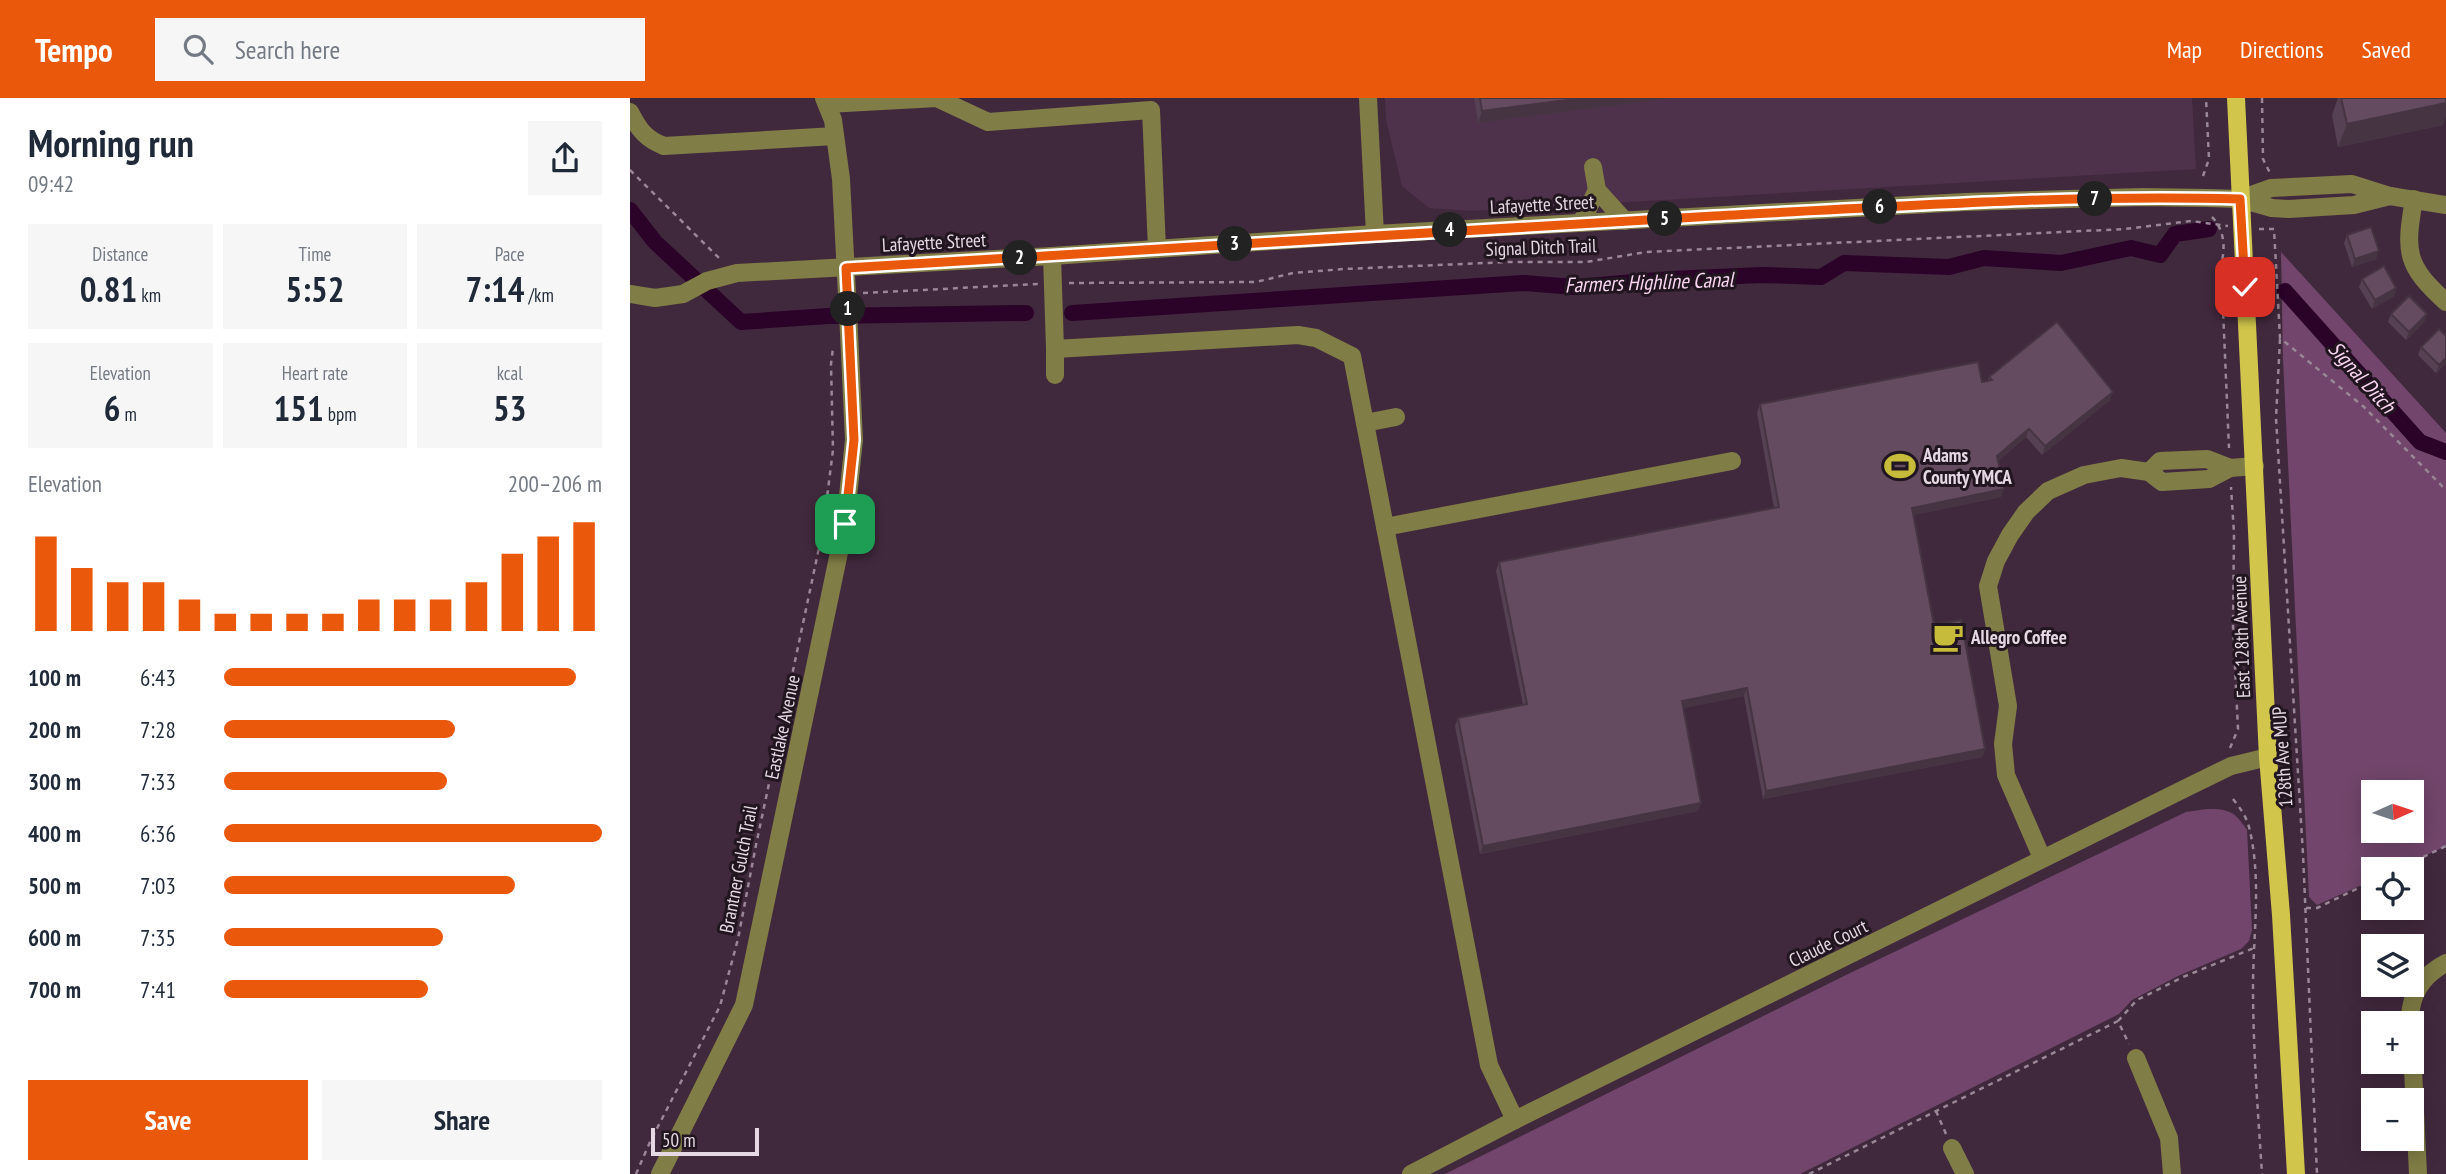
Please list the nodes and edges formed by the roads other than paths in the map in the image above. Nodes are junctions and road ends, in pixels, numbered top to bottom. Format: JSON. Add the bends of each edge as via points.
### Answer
{"nodes":[{"id":1,"x":973,"y":98,"type":"edge"},
{"id":2,"x":1368,"y":98,"type":"edge"},
{"id":3,"x":2236,"y":98,"type":"edge"},
{"id":4,"x":826,"y":101,"type":"edge"},
{"id":5,"x":630,"y":112,"type":"edge"},
{"id":6,"x":974,"y":117,"type":"junction"},
{"id":7,"x":835,"y":136,"type":"junction"},
{"id":8,"x":1593,"y":167,"type":"dead end"},
{"id":9,"x":1597,"y":190,"type":"junction"},
{"id":10,"x":2240,"y":199,"type":"junction"},
{"id":11,"x":2414,"y":199,"type":"junction"},
{"id":12,"x":2446,"y":205,"type":"edge"},
{"id":13,"x":1625,"y":221,"type":"junction"},
{"id":14,"x":1581,"y":223,"type":"junction"},
{"id":15,"x":1375,"y":234,"type":"junction"},
{"id":16,"x":1157,"y":249,"type":"junction"},
{"id":17,"x":1052,"y":256,"type":"junction"},
{"id":18,"x":846,"y":268,"type":"junction"},
{"id":19,"x":630,"y":294,"type":"edge"},
{"id":20,"x":2446,"y":302,"type":"edge"},
{"id":21,"x":1055,"y":349,"type":"junction"},
{"id":22,"x":1055,"y":375,"type":"dead end"},
{"id":23,"x":1396,"y":417,"type":"dead end"},
{"id":24,"x":1365,"y":423,"type":"junction"},
{"id":25,"x":1732,"y":461,"type":"dead end"},
{"id":26,"x":2255,"y":466,"type":"junction"},
{"id":27,"x":1385,"y":527,"type":"junction"},
{"id":28,"x":2267,"y":757,"type":"junction"},
{"id":29,"x":2042,"y":858,"type":"junction"},
{"id":30,"x":2446,"y":963,"type":"edge"},
{"id":31,"x":2412,"y":1011,"type":"edge"},
{"id":32,"x":2136,"y":1058,"type":"road end"},
{"id":33,"x":2413,"y":1074,"type":"edge"},
{"id":34,"x":1515,"y":1120,"type":"junction"},
{"id":35,"x":1952,"y":1147,"type":"road end"},
{"id":36,"x":660,"y":1174,"type":"edge"},
{"id":37,"x":1410,"y":1174,"type":"edge"},
{"id":38,"x":1965,"y":1174,"type":"edge"},
{"id":39,"x":2172,"y":1174,"type":"edge"},
{"id":40,"x":2296,"y":1174,"type":"edge"},
{"id":41,"x":2418,"y":1174,"type":"edge"}],
"edges":[{"from":1,"to":6,"type":"street"},
{"from":2,"to":15,"type":"street"},
{"from":3,"to":10,"type":"main road","name":"East 128th Avenue"},
{"from":4,"to":6,"type":"street","via":[[937,98]]},
{"from":4,"to":7,"type":"street","name":"Eastlake Avenue"},
{"from":5,"to":7,"type":"street","via":[[639,131],[664,146]]},
{"from":6,"to":16,"type":"street","via":[[988,122],[1151,110]]},
{"from":7,"to":18,"type":"street","name":"Eastlake Avenue"},
{"from":8,"to":9,"type":"street"},
{"from":9,"to":13,"type":"street"},
{"from":9,"to":14,"type":"street"},
{"from":10,"to":11,"type":"street","name":"Lafayette Street","via":[[2289,209],[2354,205],[2390,196]]},
{"from":10,"to":13,"type":"street","name":"Lafayette Street","via":[[1965,202]]},
{"from":10,"to":26,"type":"main road","name":"East 128th Avenue"},
{"from":11,"to":12,"type":"street","name":"Lafayette Street"},
{"from":11,"to":20,"type":"street","via":[[2412,264]]},
{"from":13,"to":14,"type":"street","name":"Lafayette Street"},
{"from":14,"to":15,"type":"street","name":"Lafayette Street"},
{"from":15,"to":16,"type":"street","name":"Lafayette Street"},
{"from":16,"to":17,"type":"street","name":"Lafayette Street"},
{"from":17,"to":18,"type":"street","name":"Lafayette Street"},
{"from":17,"to":21,"type":"street"},
{"from":18,"to":19,"type":"street","name":"Lafayette Street","via":[[737,274],[708,281],[683,294],[655,298]]},
{"from":18,"to":36,"type":"street","name":"Eastlake Avenue","via":[[854,440],[845,524],[744,1005]]},
{"from":21,"to":22,"type":"street"},
{"from":21,"to":24,"type":"street","via":[[1298,335],[1316,338],[1352,356]]},
{"from":23,"to":24,"type":"street"},
{"from":24,"to":27,"type":"street"},
{"from":25,"to":27,"type":"street"},
{"from":26,"to":28,"type":"main road","name":"East 128th Avenue"},
{"from":26,"to":29,"type":"street","via":[[2230,468],[2209,479],[2162,482],[2149,472],[2121,468],[2084,475],[2048,491],[2010,535],[1988,586],[2008,706],[2003,744],[2006,775]]},
{"from":27,"to":34,"type":"street","via":[[1489,1065]]},
{"from":28,"to":29,"type":"street","name":"Claude Court","via":[[2231,766]]},
{"from":28,"to":40,"type":"main road","name":"East 128th Avenue"},
{"from":29,"to":34,"type":"street","name":"Claude Court"},
{"from":30,"to":31,"type":"street","via":[[2419,984]]},
{"from":32,"to":39,"type":"street","via":[[2169,1138]]},
{"from":33,"to":41,"type":"street"},
{"from":34,"to":37,"type":"street","name":"Claude Court"},
{"from":35,"to":38,"type":"street"}]}
